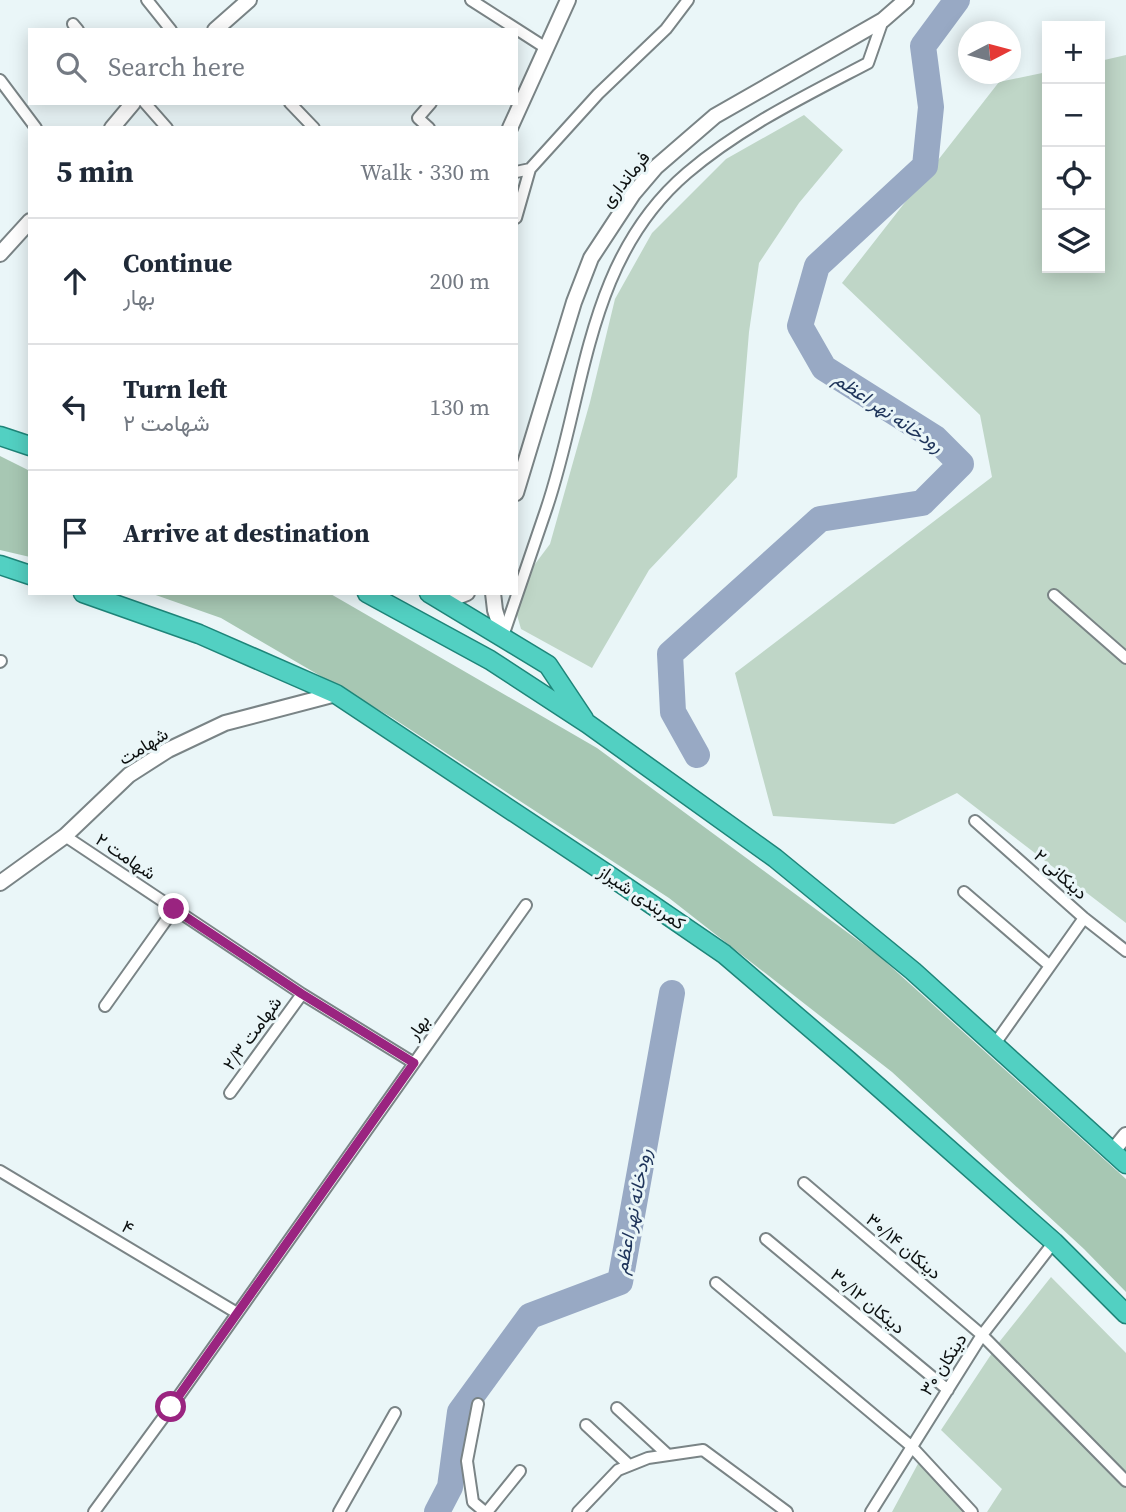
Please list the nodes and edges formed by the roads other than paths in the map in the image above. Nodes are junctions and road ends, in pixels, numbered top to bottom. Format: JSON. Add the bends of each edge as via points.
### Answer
{"nodes":[{"id":1,"x":147,"y":0,"type":"edge"},
{"id":2,"x":249,"y":0,"type":"edge"},
{"id":3,"x":471,"y":0,"type":"edge"},
{"id":4,"x":568,"y":0,"type":"edge"},
{"id":5,"x":688,"y":0,"type":"edge"},
{"id":6,"x":906,"y":0,"type":"edge"},
{"id":7,"x":883,"y":20,"type":"junction"},
{"id":8,"x":169,"y":28,"type":"edge"},
{"id":9,"x":219,"y":28,"type":"edge"},
{"id":10,"x":515,"y":28,"type":"edge"},
{"id":11,"x":518,"y":30,"type":"edge"},
{"id":12,"x":546,"y":48,"type":"junction"},
{"id":13,"x":0,"y":80,"type":"edge"},
{"id":14,"x":131,"y":105,"type":"edge"},
{"id":15,"x":147,"y":105,"type":"edge"},
{"id":16,"x":292,"y":105,"type":"edge"},
{"id":17,"x":429,"y":105,"type":"edge"},
{"id":18,"x":34,"y":126,"type":"edge"},
{"id":19,"x":113,"y":126,"type":"edge"},
{"id":20,"x":165,"y":126,"type":"edge"},
{"id":21,"x":312,"y":126,"type":"edge"},
{"id":22,"x":427,"y":126,"type":"edge"},
{"id":23,"x":511,"y":126,"type":"edge"},
{"id":24,"x":530,"y":169,"type":"junction"},
{"id":25,"x":518,"y":172,"type":"edge"},
{"id":26,"x":518,"y":211,"type":"edge"},
{"id":27,"x":28,"y":223,"type":"edge"},
{"id":28,"x":0,"y":254,"type":"edge"},
{"id":29,"x":2,"y":435,"type":"edge"},
{"id":30,"x":28,"y":445,"type":"edge"},
{"id":31,"x":518,"y":486,"type":"edge"},
{"id":32,"x":0,"y":565,"type":"edge"},
{"id":33,"x":28,"y":574,"type":"edge"},
{"id":34,"x":518,"y":592,"type":"edge"},
{"id":35,"x":89,"y":595,"type":"edge"},
{"id":36,"x":371,"y":595,"type":"edge"},
{"id":37,"x":433,"y":595,"type":"edge"},
{"id":38,"x":462,"y":595,"type":"edge"},
{"id":39,"x":494,"y":595,"type":"edge"},
{"id":40,"x":517,"y":595,"type":"edge"},
{"id":41,"x":1054,"y":595,"type":"dead end"},
{"id":42,"x":503,"y":636,"type":"junction"},
{"id":43,"x":1126,"y":658,"type":"edge"},
{"id":44,"x":335,"y":694,"type":"junction"},
{"id":45,"x":588,"y":724,"type":"junction"},
{"id":46,"x":975,"y":821,"type":"dead end"},
{"id":47,"x":65,"y":836,"type":"junction"},
{"id":48,"x":1,"y":879,"type":"edge"},
{"id":49,"x":964,"y":892,"type":"dead end"},
{"id":50,"x":526,"y":905,"type":"dead end"},
{"id":51,"x":174,"y":909,"type":"junction"},
{"id":52,"x":1084,"y":918,"type":"junction"},
{"id":53,"x":1126,"y":951,"type":"edge"},
{"id":54,"x":1051,"y":966,"type":"junction"},
{"id":55,"x":302,"y":994,"type":"junction"},
{"id":56,"x":105,"y":1006,"type":"dead end"},
{"id":57,"x":994,"y":1045,"type":"junction"},
{"id":58,"x":414,"y":1063,"type":"junction"},
{"id":59,"x":230,"y":1093,"type":"dead end"},
{"id":60,"x":1126,"y":1135,"type":"edge"},
{"id":61,"x":1119,"y":1158,"type":"edge"},
{"id":62,"x":0,"y":1171,"type":"edge"},
{"id":63,"x":804,"y":1183,"type":"dead end"},
{"id":64,"x":766,"y":1239,"type":"dead end"},
{"id":65,"x":1054,"y":1242,"type":"junction"},
{"id":66,"x":716,"y":1283,"type":"dead end"},
{"id":67,"x":237,"y":1313,"type":"junction"},
{"id":68,"x":1126,"y":1314,"type":"edge"},
{"id":69,"x":982,"y":1335,"type":"junction"},
{"id":70,"x":948,"y":1390,"type":"junction"},
{"id":71,"x":478,"y":1404,"type":"dead end"},
{"id":72,"x":617,"y":1408,"type":"dead end"},
{"id":73,"x":395,"y":1413,"type":"dead end"},
{"id":74,"x":586,"y":1425,"type":"dead end"},
{"id":75,"x":911,"y":1446,"type":"junction"},
{"id":76,"x":668,"y":1455,"type":"junction"},
{"id":77,"x":629,"y":1465,"type":"junction"},
{"id":78,"x":520,"y":1471,"type":"dead end"},
{"id":79,"x":1126,"y":1481,"type":"edge"},
{"id":80,"x":94,"y":1512,"type":"edge"},
{"id":81,"x":339,"y":1512,"type":"edge"},
{"id":82,"x":486,"y":1512,"type":"edge"},
{"id":83,"x":578,"y":1512,"type":"edge"},
{"id":84,"x":787,"y":1512,"type":"edge"},
{"id":85,"x":871,"y":1512,"type":"edge"},
{"id":86,"x":972,"y":1512,"type":"edge"}],
"edges":[{"from":1,"to":8,"type":"street"},
{"from":2,"to":9,"type":"street"},
{"from":3,"to":10,"type":"street"},
{"from":4,"to":12,"type":"street"},
{"from":5,"to":24,"type":"street","via":[[666,29]]},
{"from":6,"to":7,"type":"street","name":"فرمانداری"},
{"from":7,"to":31,"type":"street","name":"فرمانداری","via":[[715,116],[656,167],[633,194],[591,258]]},
{"from":7,"to":34,"type":"street","via":[[868,63],[763,118],[711,155],[677,184],[630,239],[597,314],[546,511]]},
{"from":11,"to":12,"type":"street"},
{"from":12,"to":23,"type":"street"},
{"from":13,"to":18,"type":"street"},
{"from":14,"to":19,"type":"street"},
{"from":15,"to":20,"type":"street"},
{"from":16,"to":21,"type":"street"},
{"from":17,"to":22,"type":"street","via":[[418,118]]},
{"from":24,"to":25,"type":"street"},
{"from":24,"to":26,"type":"street"},
{"from":27,"to":28,"type":"street"},
{"from":29,"to":30,"type":"highway"},
{"from":32,"to":33,"type":"highway"},
{"from":35,"to":44,"type":"highway","name":"کمربندی شیراز","via":[[200,634]]},
{"from":36,"to":45,"type":"highway","via":[[490,660]]},
{"from":37,"to":38,"type":"street"},
{"from":37,"to":42,"type":"highway"},
{"from":39,"to":42,"type":"street"},
{"from":40,"to":42,"type":"street"},
{"from":41,"to":43,"type":"street"},
{"from":42,"to":45,"type":"highway","via":[[548,665]]},
{"from":44,"to":47,"type":"street","name":"شهامت","via":[[225,723],[168,750],[129,775]]},
{"from":44,"to":65,"type":"highway","name":"کمربندی شیراز","via":[[724,954]]},
{"from":45,"to":57,"type":"highway","via":[[775,858]]},
{"from":46,"to":52,"type":"street","name":"۲ دینکانی"},
{"from":47,"to":48,"type":"street","name":"شهامت"},
{"from":47,"to":51,"type":"street","name":"۲ شهامت"},
{"from":49,"to":54,"type":"street"},
{"from":50,"to":58,"type":"street","name":"بهار"},
{"from":51,"to":55,"type":"street","name":"۲ شهامت"},
{"from":51,"to":56,"type":"street"},
{"from":52,"to":53,"type":"street","name":"۲ دینکانی"},
{"from":52,"to":54,"type":"street"},
{"from":54,"to":57,"type":"street"},
{"from":55,"to":58,"type":"street","name":"۲ شهامت"},
{"from":55,"to":59,"type":"street","name":"۲/۳ شهامت"},
{"from":57,"to":61,"type":"highway"},
{"from":58,"to":67,"type":"street","name":"بهار"},
{"from":60,"to":61,"type":"street"},
{"from":62,"to":67,"type":"street","name":"۴"},
{"from":63,"to":69,"type":"street","name":"۳۰/۱۴ دینکان"},
{"from":64,"to":70,"type":"street","name":"۳۰/۱۲ دینکان"},
{"from":65,"to":68,"type":"highway","name":"کمربندی شیراز"},
{"from":65,"to":69,"type":"street","name":"۳۰ دینکان"},
{"from":66,"to":75,"type":"street"},
{"from":67,"to":80,"type":"street","name":"بهار"},
{"from":69,"to":70,"type":"street","name":"۳۰ دینکان"},
{"from":69,"to":79,"type":"street","name":"۳۰/۱۴ دینکان"},
{"from":70,"to":75,"type":"street","name":"۳۰ دینکان"},
{"from":71,"to":82,"type":"street","via":[[467,1461],[472,1502]]},
{"from":72,"to":76,"type":"street"},
{"from":73,"to":81,"type":"street"},
{"from":74,"to":77,"type":"street"},
{"from":75,"to":85,"type":"street","name":"۳۰ دینکان"},
{"from":75,"to":86,"type":"street"},
{"from":76,"to":77,"type":"street"},
{"from":76,"to":84,"type":"street","via":[[703,1450]]},
{"from":77,"to":83,"type":"street","via":[[618,1470]]},
{"from":78,"to":82,"type":"street"}]}
